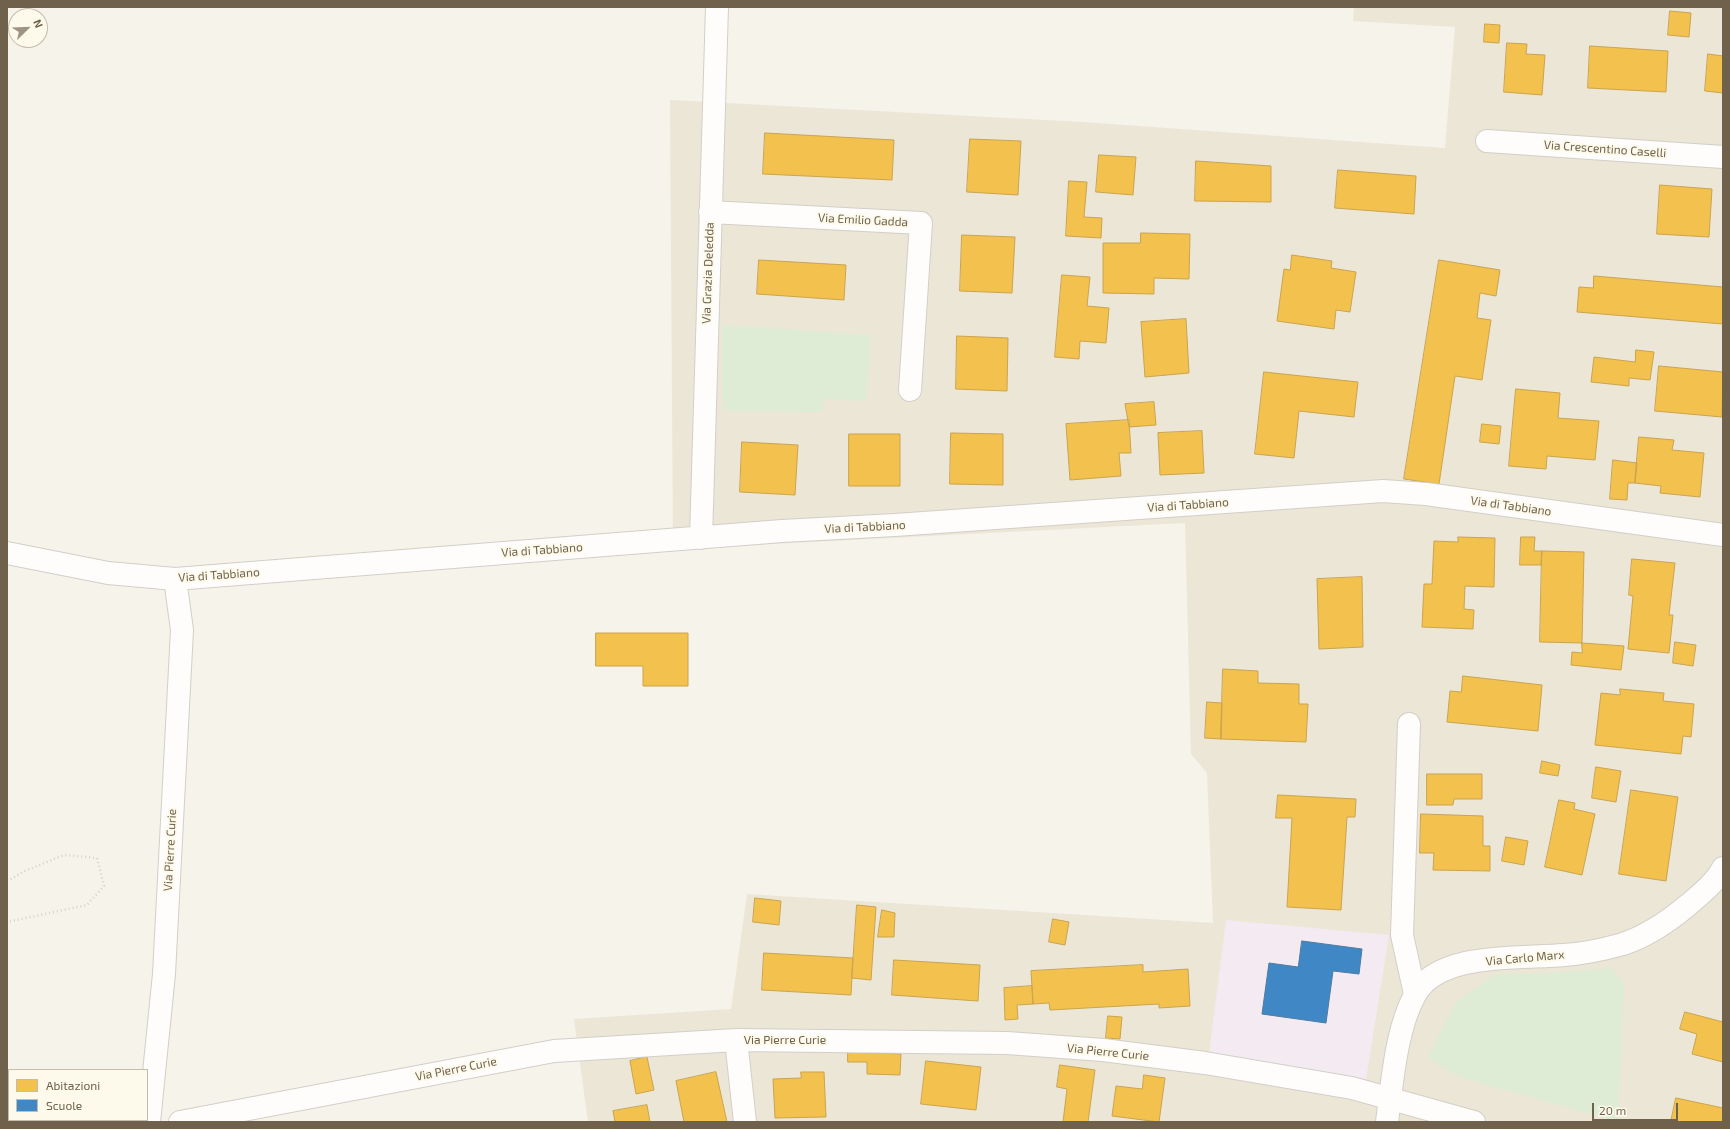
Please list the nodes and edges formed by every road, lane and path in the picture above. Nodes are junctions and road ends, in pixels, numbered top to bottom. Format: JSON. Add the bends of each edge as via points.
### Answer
{"nodes":[{"id":1,"x":717,"y":7,"type":"edge"},
{"id":2,"x":1487,"y":140,"type":"dead end"},
{"id":3,"x":1723,"y":157,"type":"edge"},
{"id":4,"x":710,"y":212,"type":"junction"},
{"id":5,"x":910,"y":390,"type":"dead end"},
{"id":6,"x":1723,"y":535,"type":"edge"},
{"id":7,"x":701,"y":538,"type":"junction"},
{"id":8,"x":7,"y":553,"type":"edge"},
{"id":9,"x":175,"y":579,"type":"junction"},
{"id":10,"x":1409,"y":724,"type":"dead end"},
{"id":11,"x":1723,"y":868,"type":"edge"},
{"id":12,"x":7,"y":881,"type":"edge"},
{"id":13,"x":7,"y":922,"type":"edge"},
{"id":14,"x":1415,"y":994,"type":"junction"},
{"id":15,"x":736,"y":1040,"type":"junction"},
{"id":16,"x":1390,"y":1099,"type":"junction"},
{"id":17,"x":149,"y":1122,"type":"edge"},
{"id":18,"x":180,"y":1122,"type":"edge"},
{"id":19,"x":745,"y":1122,"type":"edge"},
{"id":20,"x":1387,"y":1122,"type":"edge"},
{"id":21,"x":1474,"y":1122,"type":"edge"}],
"edges":[{"from":1,"to":4,"type":"street","name":"Via Grazia Deledda"},
{"from":2,"to":3,"type":"street","name":"Via Crescentino Caselli"},
{"from":4,"to":5,"type":"street","name":"Via Emilio Gadda","via":[[921,223]]},
{"from":4,"to":7,"type":"street","name":"Via Grazia Deledda"},
{"from":6,"to":7,"type":"street","name":"Via di Tabbiano","via":[[1426,494],[1383,491]]},
{"from":7,"to":9,"type":"street","name":"Via di Tabbiano"},
{"from":8,"to":9,"type":"street","name":"Via di Tabbiano","via":[[108,573]]},
{"from":9,"to":17,"type":"street","name":"Via Pierre Curie","via":[[182,630],[164,974]]},
{"from":10,"to":14,"type":"street","via":[[1402,935]]},
{"from":11,"to":14,"type":"street","name":"Via Carlo Marx","via":[[1697,898],[1676,916],[1624,943],[1564,956],[1512,957],[1462,965],[1435,975]]},
{"from":12,"to":13,"type":"path","via":[[64,855],[97,858],[104,886],[87,905]]},
{"from":14,"to":16,"type":"street","name":"Via Carlo Marx","via":[[1399,1041]]},
{"from":15,"to":16,"type":"street","name":"Via Pierre Curie","via":[[1007,1042],[1103,1050],[1205,1063],[1352,1088]]},
{"from":15,"to":18,"type":"street","name":"Via Pierre Curie","via":[[554,1051]]},
{"from":15,"to":19,"type":"street","name":"Via Pierre Curie"},
{"from":16,"to":20,"type":"street","name":"Via Carlo Marx"},
{"from":16,"to":21,"type":"street","name":"Via Pierre Curie"}]}
